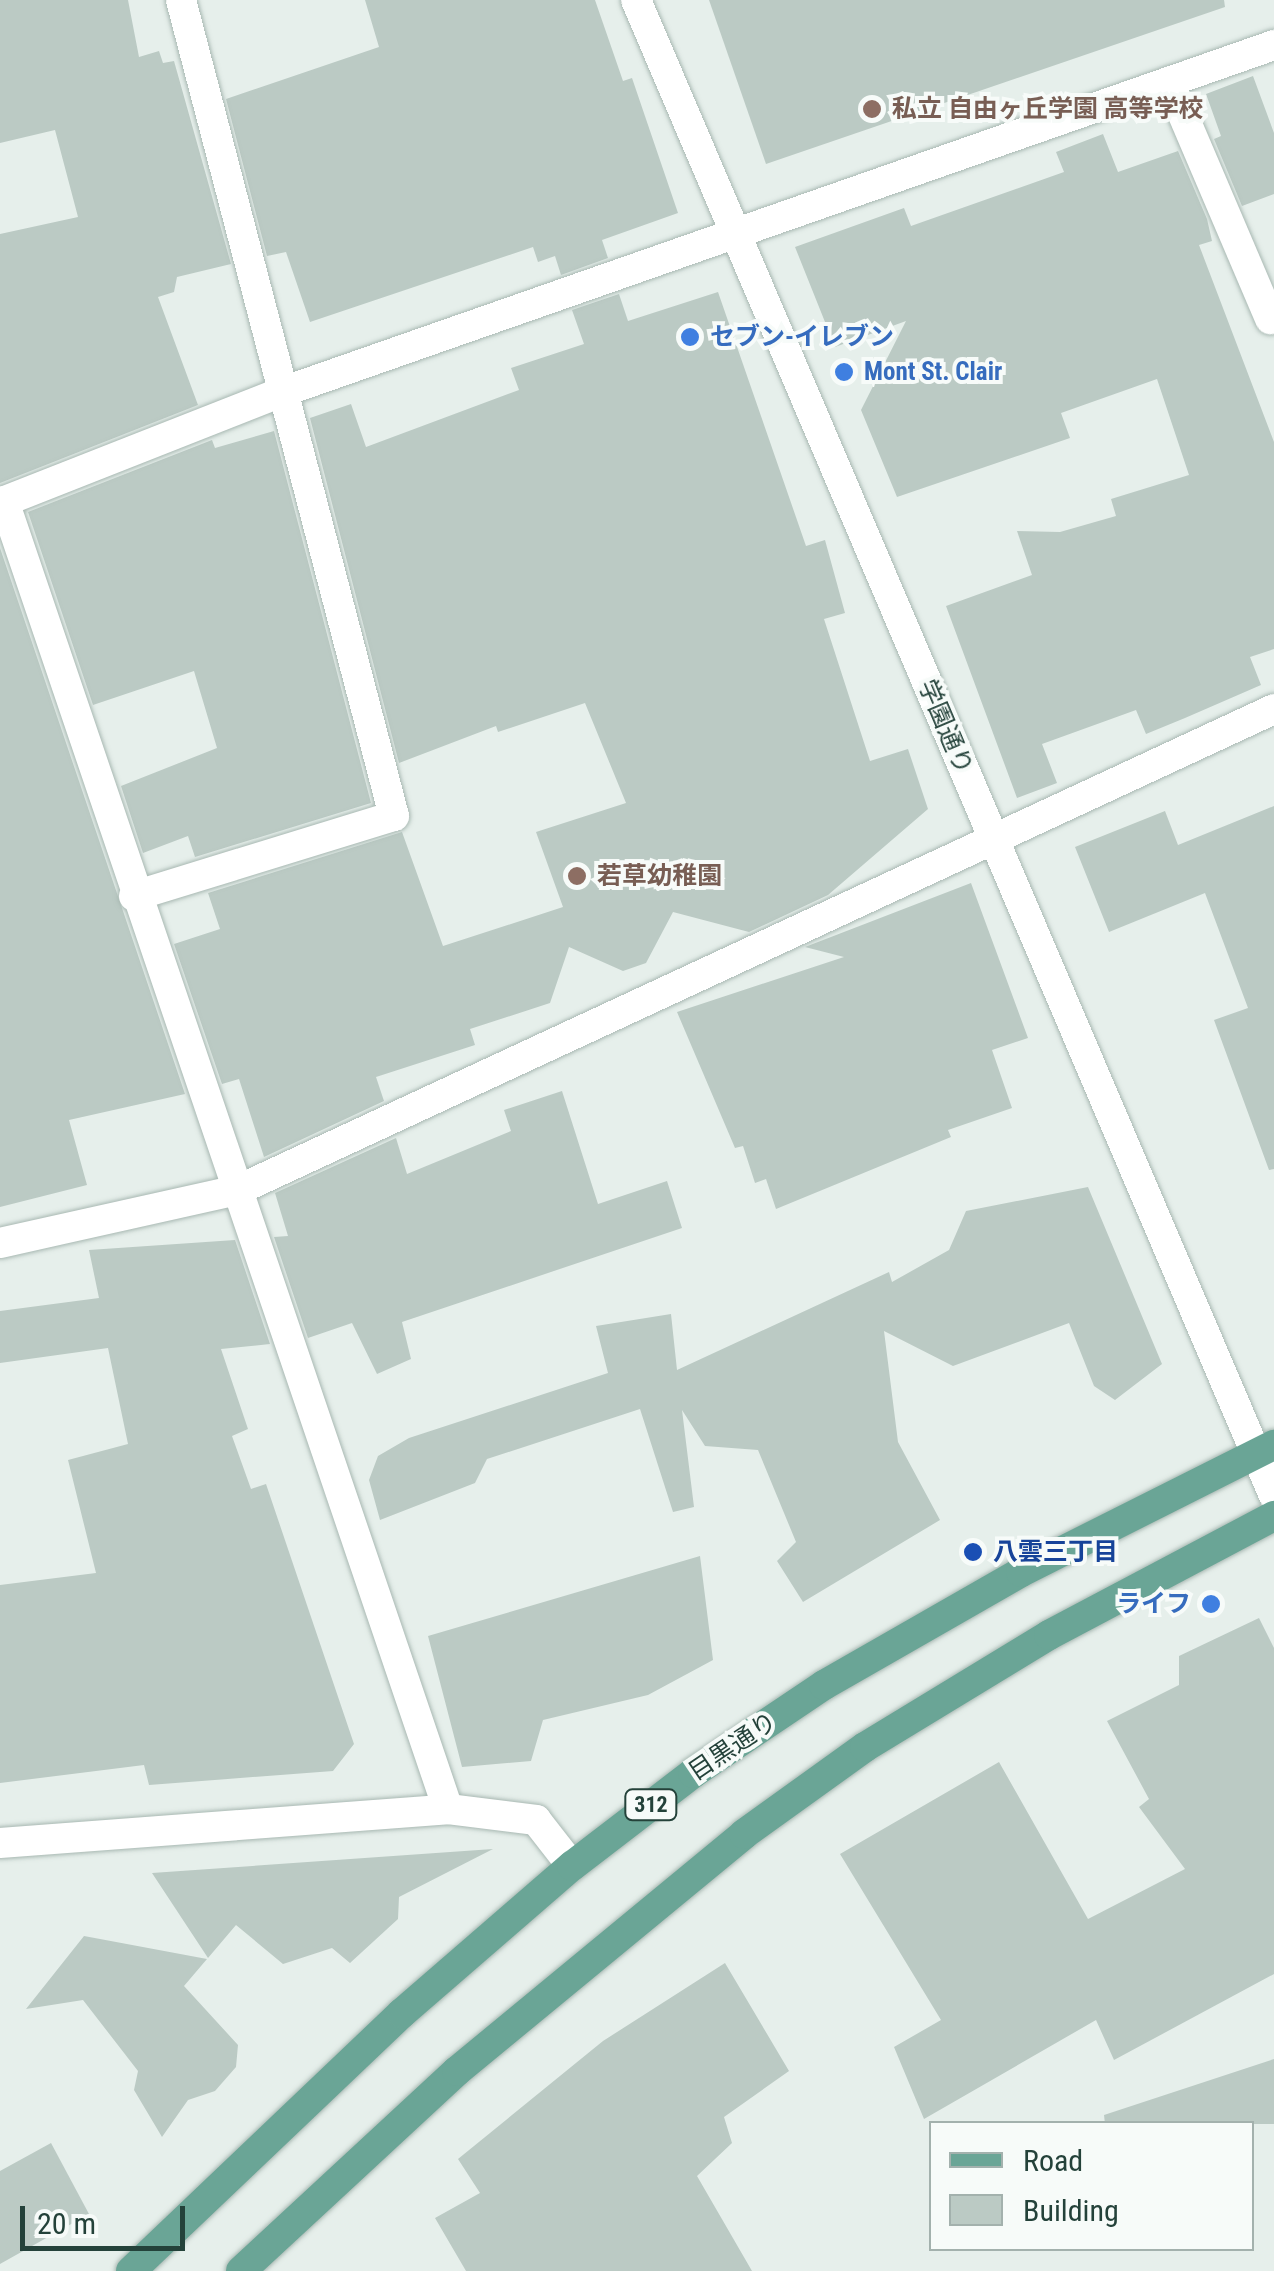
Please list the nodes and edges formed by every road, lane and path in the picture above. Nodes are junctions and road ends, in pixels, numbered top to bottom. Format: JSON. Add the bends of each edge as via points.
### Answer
{"nodes":[{"id":1,"x":181,"y":0,"type":"edge"},
{"id":2,"x":636,"y":0,"type":"edge"},
{"id":3,"x":1274,"y":45,"type":"edge"},
{"id":4,"x":1168,"y":82,"type":"junction"},
{"id":5,"x":736,"y":235,"type":"junction"},
{"id":6,"x":1270,"y":319,"type":"dead end"},
{"id":7,"x":285,"y":391,"type":"junction"},
{"id":8,"x":2,"y":502,"type":"edge"},
{"id":9,"x":1274,"y":710,"type":"edge"},
{"id":10,"x":992,"y":840,"type":"junction"},
{"id":11,"x":134,"y":896,"type":"junction"},
{"id":12,"x":238,"y":1190,"type":"junction"},
{"id":13,"x":0,"y":1243,"type":"edge"},
{"id":14,"x":1264,"y":1449,"type":"edge"},
{"id":15,"x":1274,"y":1496,"type":"edge"},
{"id":16,"x":1274,"y":1516,"type":"edge"},
{"id":17,"x":448,"y":1809,"type":"junction"},
{"id":18,"x":0,"y":1843,"type":"edge"},
{"id":19,"x":572,"y":1866,"type":"junction"},
{"id":20,"x":131,"y":2271,"type":"edge"},
{"id":21,"x":242,"y":2271,"type":"edge"}],
"edges":[{"from":1,"to":7,"type":"street"},
{"from":2,"to":5,"type":"street","name":"学園通り"},
{"from":3,"to":4,"type":"street"},
{"from":4,"to":5,"type":"street"},
{"from":4,"to":6,"type":"street"},
{"from":5,"to":7,"type":"street"},
{"from":5,"to":10,"type":"street","name":"学園通り"},
{"from":7,"to":8,"type":"street"},
{"from":7,"to":11,"type":"street","via":[[394,816]]},
{"from":8,"to":11,"type":"street"},
{"from":9,"to":10,"type":"street"},
{"from":10,"to":12,"type":"street"},
{"from":10,"to":14,"type":"street","name":"学園通り"},
{"from":11,"to":12,"type":"street"},
{"from":12,"to":13,"type":"street"},
{"from":12,"to":17,"type":"street"},
{"from":14,"to":15,"type":"street","name":"学園通り"},
{"from":14,"to":19,"type":"main road","name":"目黒通り","number":"312","via":[[1021,1572],[824,1685]]},
{"from":16,"to":21,"type":"main road","via":[[1032,1645],[866,1746],[744,1834],[458,2071]]},
{"from":17,"to":18,"type":"street"},
{"from":17,"to":19,"type":"street","via":[[536,1820]]},
{"from":19,"to":20,"type":"main road","name":"目黒通り","number":"312","via":[[402,2013]]}]}
